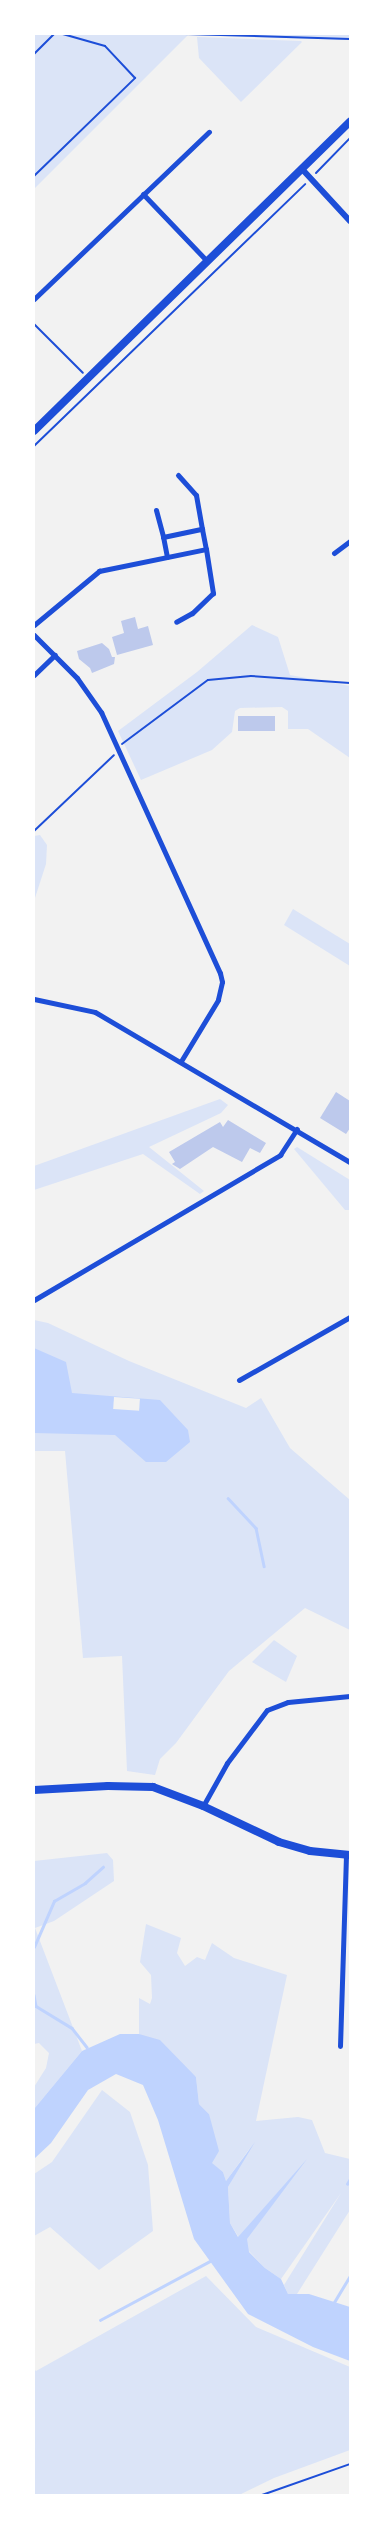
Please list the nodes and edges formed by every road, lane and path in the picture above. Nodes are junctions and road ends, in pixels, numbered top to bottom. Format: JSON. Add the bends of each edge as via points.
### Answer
{"nodes":[{"id":1,"x":54,"y":34,"type":"edge"},
{"id":2,"x":63,"y":34,"type":"edge"},
{"id":3,"x":185,"y":34,"type":"edge"},
{"id":4,"x":350,"y":39,"type":"edge"},
{"id":5,"x":34,"y":54,"type":"edge"},
{"id":6,"x":350,"y":122,"type":"edge"},
{"id":7,"x":209,"y":132,"type":"dead end"},
{"id":8,"x":350,"y":138,"type":"edge"},
{"id":9,"x":302,"y":169,"type":"junction"},
{"id":10,"x":34,"y":176,"type":"edge"},
{"id":11,"x":311,"y":179,"type":"junction"},
{"id":12,"x":143,"y":194,"type":"junction"},
{"id":13,"x":350,"y":221,"type":"edge"},
{"id":14,"x":207,"y":261,"type":"junction"},
{"id":15,"x":34,"y":299,"type":"edge"},
{"id":16,"x":34,"y":324,"type":"edge"},
{"id":17,"x":80,"y":370,"type":"dead end"},
{"id":18,"x":34,"y":431,"type":"edge"},
{"id":19,"x":34,"y":446,"type":"edge"},
{"id":20,"x":178,"y":475,"type":"dead end"},
{"id":21,"x":156,"y":510,"type":"dead end"},
{"id":22,"x":202,"y":528,"type":"junction"},
{"id":23,"x":163,"y":537,"type":"junction"},
{"id":24,"x":350,"y":541,"type":"edge"},
{"id":25,"x":206,"y":549,"type":"junction"},
{"id":26,"x":334,"y":553,"type":"dead end"},
{"id":27,"x":167,"y":557,"type":"junction"},
{"id":28,"x":176,"y":622,"type":"dead end"},
{"id":29,"x":34,"y":625,"type":"edge"},
{"id":30,"x":34,"y":635,"type":"edge"},
{"id":31,"x":55,"y":655,"type":"junction"},
{"id":32,"x":34,"y":675,"type":"edge"},
{"id":33,"x":350,"y":683,"type":"edge"},
{"id":34,"x":119,"y":748,"type":"junction"},
{"id":35,"x":34,"y":831,"type":"edge"},
{"id":36,"x":34,"y":999,"type":"edge"},
{"id":37,"x":181,"y":1061,"type":"junction"},
{"id":38,"x":297,"y":1130,"type":"junction"},
{"id":39,"x":350,"y":1162,"type":"edge"},
{"id":40,"x":34,"y":1300,"type":"edge"},
{"id":41,"x":350,"y":1317,"type":"edge"},
{"id":42,"x":239,"y":1380,"type":"dead end"},
{"id":43,"x":350,"y":1696,"type":"edge"},
{"id":44,"x":34,"y":1790,"type":"edge"},
{"id":45,"x":203,"y":1806,"type":"junction"},
{"id":46,"x":348,"y":1855,"type":"edge"},
{"id":47,"x":340,"y":2046,"type":"dead end"},
{"id":48,"x":350,"y":2464,"type":"edge"},
{"id":49,"x":262,"y":2495,"type":"edge"}],
"edges":[{"from":1,"to":5,"type":"path"},
{"from":2,"to":10,"type":"path","via":[[105,46],[135,78]]},
{"from":3,"to":4,"type":"path"},
{"from":6,"to":9,"type":"main road"},
{"from":7,"to":12,"type":"street"},
{"from":8,"to":11,"type":"path"},
{"from":9,"to":11,"type":"street"},
{"from":9,"to":14,"type":"main road"},
{"from":11,"to":13,"type":"street"},
{"from":11,"to":19,"type":"path"},
{"from":12,"to":14,"type":"street"},
{"from":12,"to":15,"type":"street"},
{"from":14,"to":18,"type":"main road"},
{"from":16,"to":17,"type":"path"},
{"from":20,"to":22,"type":"street","via":[[196,495]]},
{"from":21,"to":23,"type":"street"},
{"from":22,"to":23,"type":"street"},
{"from":22,"to":25,"type":"street"},
{"from":23,"to":27,"type":"street"},
{"from":24,"to":26,"type":"street"},
{"from":25,"to":27,"type":"street"},
{"from":25,"to":28,"type":"street","via":[[213,593],[192,613]]},
{"from":27,"to":29,"type":"street","via":[[94,574]]},
{"from":30,"to":31,"type":"street"},
{"from":31,"to":32,"type":"street"},
{"from":31,"to":34,"type":"street","via":[[92,696]]},
{"from":33,"to":34,"type":"path","via":[[252,676],[208,680]]},
{"from":34,"to":35,"type":"path"},
{"from":34,"to":37,"type":"street","via":[[222,982],[218,1000]]},
{"from":36,"to":37,"type":"street","via":[[95,1012]]},
{"from":37,"to":38,"type":"street"},
{"from":38,"to":39,"type":"street"},
{"from":38,"to":40,"type":"street","via":[[280,1155]]},
{"from":41,"to":42,"type":"street"},
{"from":43,"to":45,"type":"street","via":[[288,1702],[267,1710],[227,1763]]},
{"from":44,"to":45,"type":"main road","via":[[144,1786]]},
{"from":45,"to":46,"type":"main road","via":[[279,1842],[310,1851]]},
{"from":46,"to":47,"type":"street"},
{"from":48,"to":49,"type":"path"}]}
